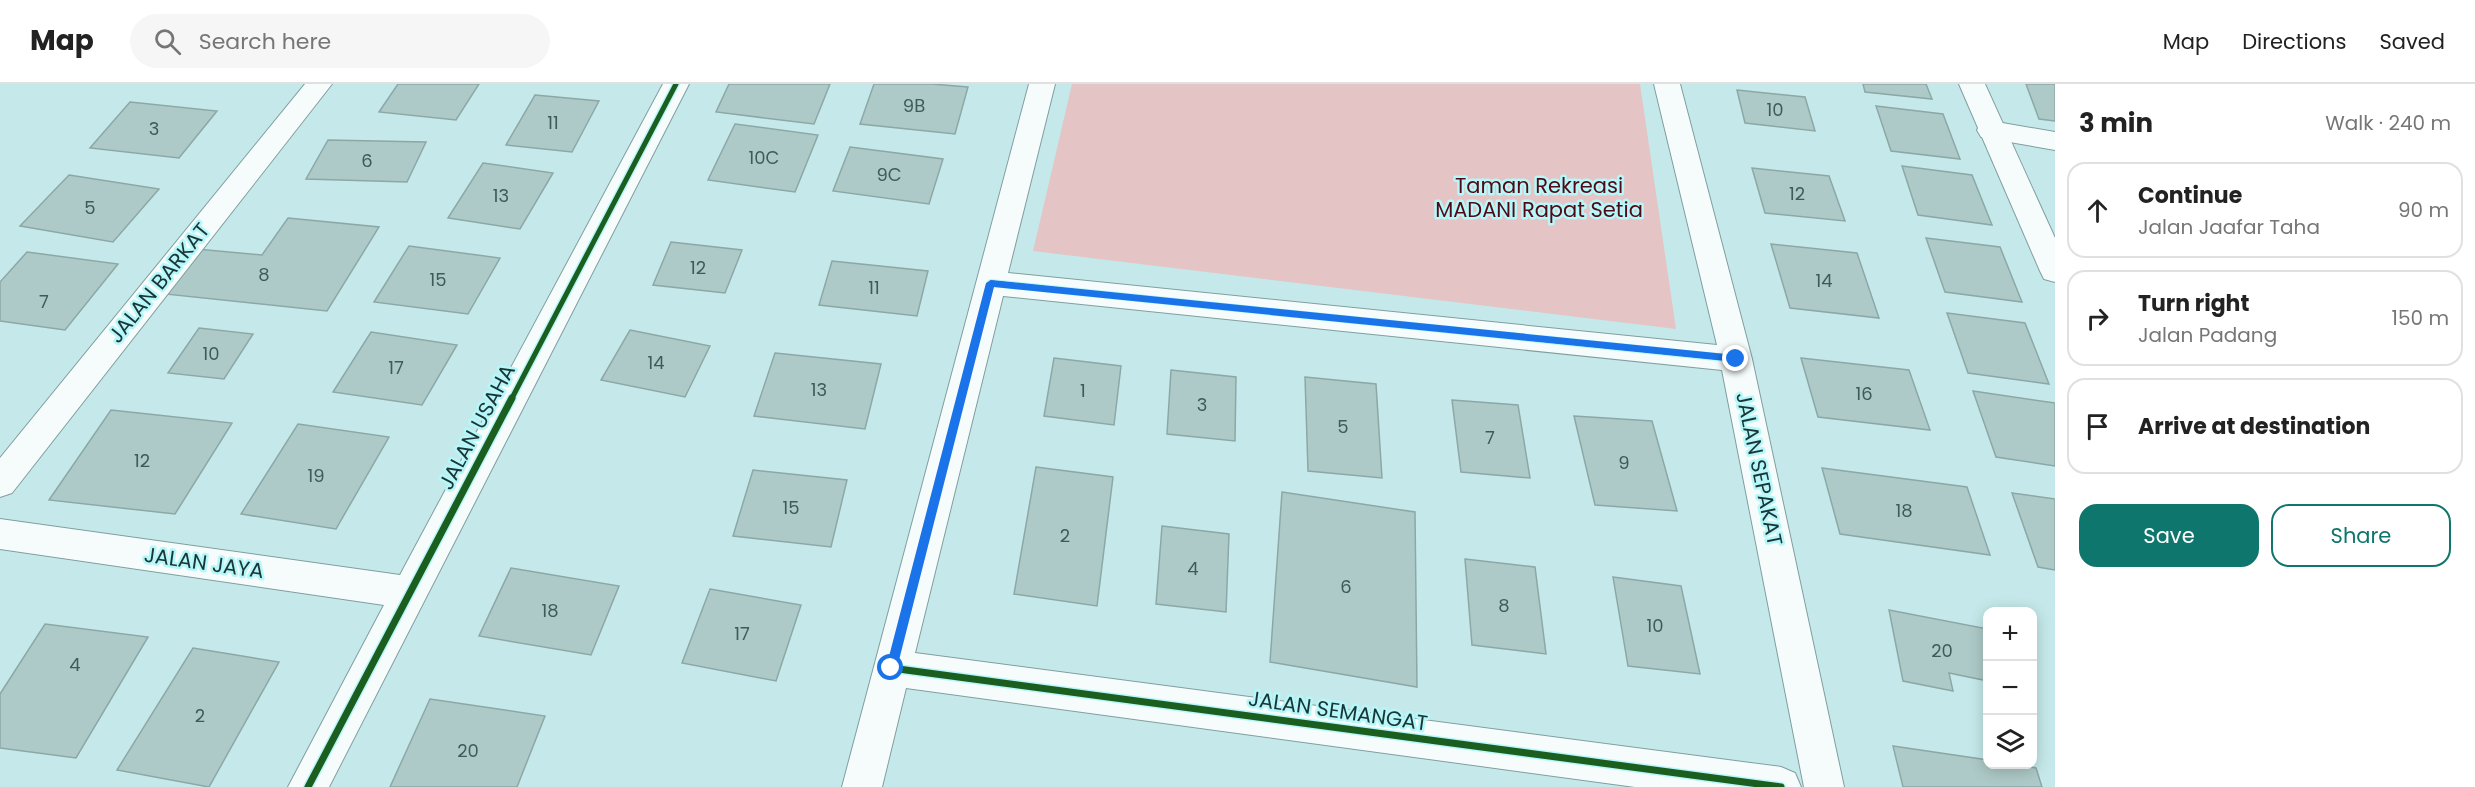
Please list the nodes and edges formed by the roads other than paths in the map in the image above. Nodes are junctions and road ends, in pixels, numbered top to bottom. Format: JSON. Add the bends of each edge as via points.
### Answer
{"nodes":[{"id":1,"x":319,"y":84,"type":"edge"},
{"id":2,"x":676,"y":84,"type":"edge"},
{"id":3,"x":1042,"y":84,"type":"edge"},
{"id":4,"x":1667,"y":84,"type":"edge"},
{"id":5,"x":1972,"y":84,"type":"edge"},
{"id":6,"x":1991,"y":130,"type":"junction"},
{"id":7,"x":2055,"y":141,"type":"edge"},
{"id":8,"x":2055,"y":271,"type":"edge"},
{"id":9,"x":991,"y":283,"type":"junction"},
{"id":10,"x":1736,"y":359,"type":"junction"},
{"id":11,"x":0,"y":483,"type":"edge"},
{"id":12,"x":0,"y":534,"type":"edge"},
{"id":13,"x":408,"y":592,"type":"junction"},
{"id":14,"x":891,"y":668,"type":"junction"},
{"id":15,"x":308,"y":787,"type":"edge"},
{"id":16,"x":862,"y":787,"type":"edge"},
{"id":17,"x":1781,"y":787,"type":"edge"},
{"id":18,"x":1824,"y":787,"type":"edge"}],
"edges":[{"from":1,"to":11,"type":"street","name":"JALAN BARKAT"},
{"from":2,"to":13,"type":"street","name":"JALAN USAHA"},
{"from":3,"to":9,"type":"street"},
{"from":4,"to":10,"type":"street","name":"JALAN SEPAKAT"},
{"from":5,"to":6,"type":"street"},
{"from":6,"to":7,"type":"street"},
{"from":6,"to":8,"type":"street"},
{"from":9,"to":10,"type":"street"},
{"from":9,"to":14,"type":"street"},
{"from":10,"to":18,"type":"street","name":"JALAN SEPAKAT"},
{"from":12,"to":13,"type":"street","name":"JALAN JAYA"},
{"from":13,"to":15,"type":"street","name":"JALAN USAHA"},
{"from":14,"to":16,"type":"street"},
{"from":14,"to":17,"type":"street","name":"JALAN SEMANGAT"}]}
